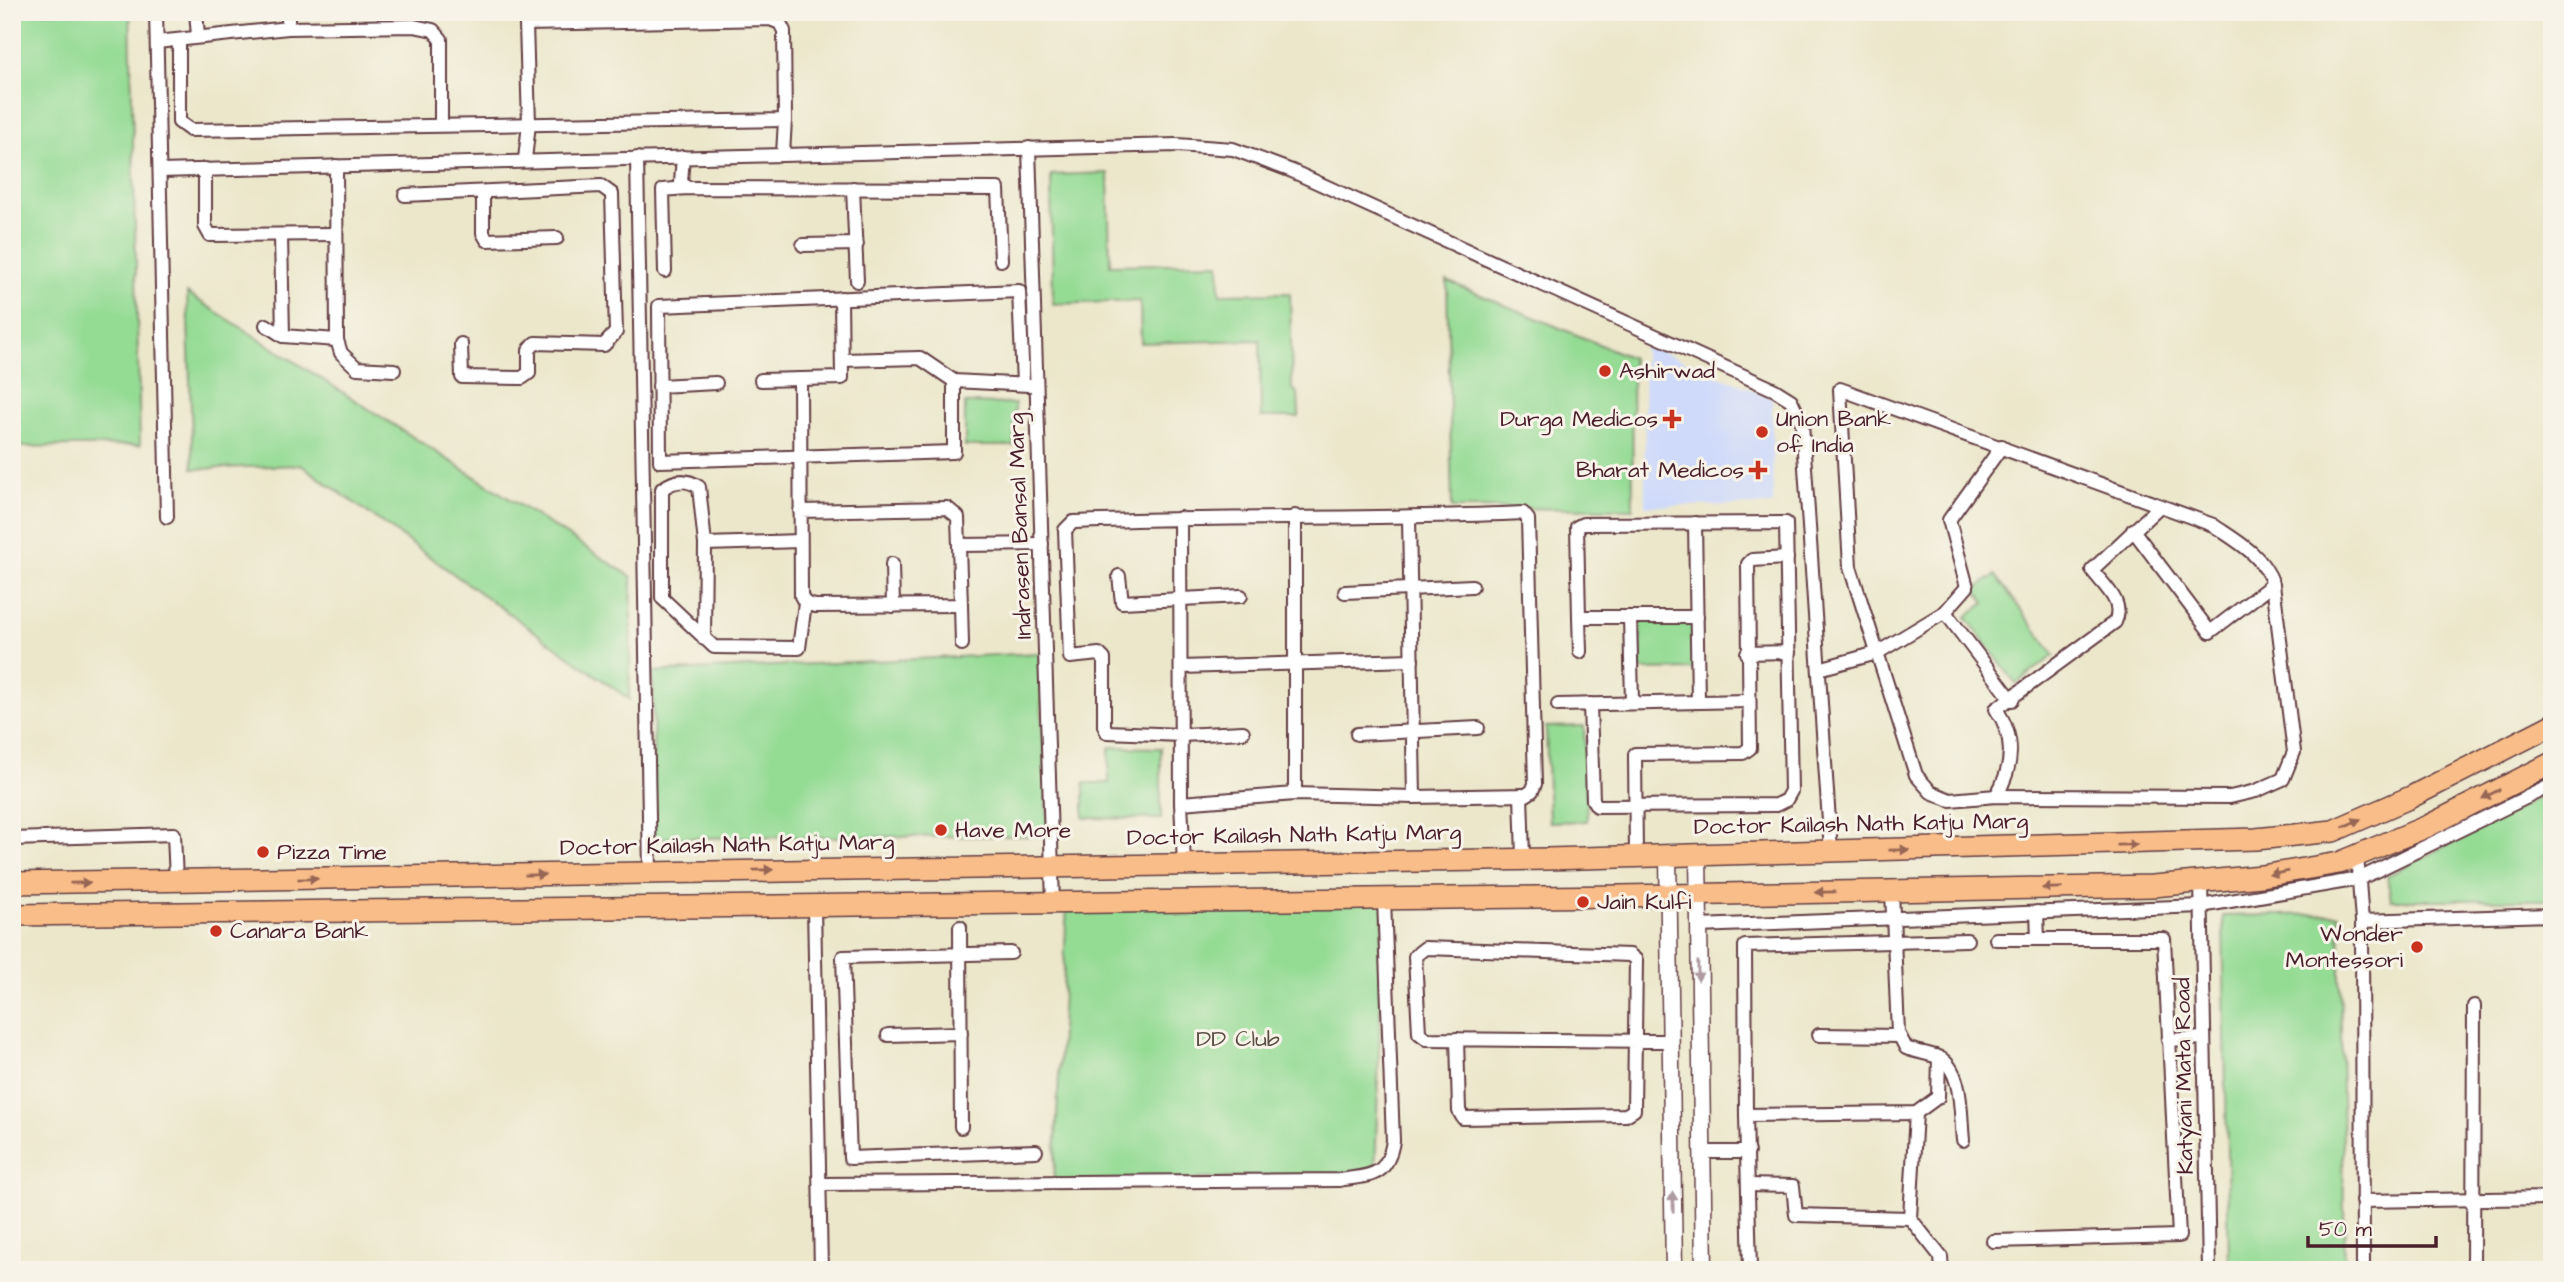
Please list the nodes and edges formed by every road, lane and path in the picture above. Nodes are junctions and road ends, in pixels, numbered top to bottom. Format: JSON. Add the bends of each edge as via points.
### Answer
{"nodes":[{"id":1,"x":156,"y":12,"type":"edge"},
{"id":2,"x":196,"y":12,"type":"edge"},
{"id":3,"x":288,"y":12,"type":"edge"},
{"id":4,"x":526,"y":18,"type":"edge"},
{"id":5,"x":414,"y":19,"type":"edge"},
{"id":6,"x":288,"y":28,"type":"junction"},
{"id":7,"x":198,"y":36,"type":"junction"},
{"id":8,"x":179,"y":40,"type":"junction"},
{"id":9,"x":157,"y":42,"type":"junction"},
{"id":10,"x":785,"y":120,"type":"junction"},
{"id":11,"x":529,"y":124,"type":"junction"},
{"id":12,"x":441,"y":125,"type":"junction"},
{"id":13,"x":1029,"y":148,"type":"junction"},
{"id":14,"x":783,"y":154,"type":"junction"},
{"id":15,"x":683,"y":157,"type":"junction"},
{"id":16,"x":637,"y":158,"type":"junction"},
{"id":17,"x":525,"y":159,"type":"junction"},
{"id":18,"x":336,"y":166,"type":"junction"},
{"id":19,"x":205,"y":169,"type":"junction"},
{"id":20,"x":160,"y":171,"type":"junction"},
{"id":21,"x":687,"y":188,"type":"junction"},
{"id":22,"x":853,"y":188,"type":"junction"},
{"id":23,"x":483,"y":193,"type":"junction"},
{"id":24,"x":405,"y":195,"type":"dead end"},
{"id":25,"x":612,"y":221,"type":"junction"},
{"id":26,"x":638,"y":221,"type":"junction"},
{"id":27,"x":337,"y":234,"type":"junction"},
{"id":28,"x":281,"y":236,"type":"junction"},
{"id":29,"x":557,"y":238,"type":"dead end"},
{"id":30,"x":857,"y":244,"type":"junction"},
{"id":31,"x":803,"y":245,"type":"dead end"},
{"id":32,"x":1001,"y":260,"type":"dead end"},
{"id":33,"x":664,"y":271,"type":"dead end"},
{"id":34,"x":857,"y":281,"type":"dead end"},
{"id":35,"x":841,"y":298,"type":"junction"},
{"id":36,"x":266,"y":325,"type":"dead end"},
{"id":37,"x":283,"y":336,"type":"junction"},
{"id":38,"x":337,"y":340,"type":"junction"},
{"id":39,"x":461,"y":344,"type":"dead end"},
{"id":40,"x":842,"y":360,"type":"junction"},
{"id":41,"x":394,"y":370,"type":"dead end"},
{"id":42,"x":800,"y":379,"type":"junction"},
{"id":43,"x":761,"y":380,"type":"dead end"},
{"id":44,"x":954,"y":381,"type":"junction"},
{"id":45,"x":716,"y":383,"type":"dead end"},
{"id":46,"x":1023,"y":384,"type":"junction"},
{"id":47,"x":659,"y":386,"type":"junction"},
{"id":48,"x":1037,"y":386,"type":"junction"},
{"id":49,"x":2002,"y":446,"type":"junction"},
{"id":50,"x":800,"y":455,"type":"junction"},
{"id":51,"x":2160,"y":506,"type":"junction"},
{"id":52,"x":800,"y":511,"type":"junction"},
{"id":53,"x":1295,"y":516,"type":"junction"},
{"id":54,"x":167,"y":517,"type":"dead end"},
{"id":55,"x":1180,"y":518,"type":"junction"},
{"id":56,"x":1409,"y":518,"type":"junction"},
{"id":57,"x":1695,"y":523,"type":"junction"},
{"id":58,"x":2133,"y":530,"type":"junction"},
{"id":59,"x":800,"y":541,"type":"junction"},
{"id":60,"x":705,"y":544,"type":"junction"},
{"id":61,"x":1041,"y":544,"type":"junction"},
{"id":62,"x":960,"y":545,"type":"junction"},
{"id":63,"x":1787,"y":558,"type":"junction"},
{"id":64,"x":892,"y":564,"type":"dead end"},
{"id":65,"x":1119,"y":576,"type":"dead end"},
{"id":66,"x":2273,"y":584,"type":"junction"},
{"id":67,"x":1472,"y":586,"type":"dead end"},
{"id":68,"x":1410,"y":589,"type":"junction"},
{"id":69,"x":1345,"y":592,"type":"dead end"},
{"id":70,"x":1241,"y":596,"type":"dead end"},
{"id":71,"x":1181,"y":600,"type":"junction"},
{"id":72,"x":805,"y":603,"type":"junction"},
{"id":73,"x":961,"y":605,"type":"junction"},
{"id":74,"x":893,"y":606,"type":"junction"},
{"id":75,"x":1945,"y":612,"type":"junction"},
{"id":76,"x":1579,"y":617,"type":"junction"},
{"id":77,"x":1630,"y":617,"type":"junction"},
{"id":78,"x":1696,"y":617,"type":"junction"},
{"id":79,"x":704,"y":639,"type":"junction"},
{"id":80,"x":961,"y":644,"type":"dead end"},
{"id":81,"x":1580,"y":652,"type":"dead end"},
{"id":82,"x":1789,"y":652,"type":"junction"},
{"id":83,"x":1747,"y":653,"type":"junction"},
{"id":84,"x":1877,"y":653,"type":"junction"},
{"id":85,"x":1412,"y":660,"type":"junction"},
{"id":86,"x":1293,"y":662,"type":"junction"},
{"id":87,"x":1181,"y":667,"type":"junction"},
{"id":88,"x":1819,"y":668,"type":"junction"},
{"id":89,"x":2012,"y":700,"type":"junction"},
{"id":90,"x":1698,"y":701,"type":"junction"},
{"id":91,"x":1748,"y":701,"type":"junction"},
{"id":92,"x":1632,"y":702,"type":"junction"},
{"id":93,"x":1590,"y":704,"type":"junction"},
{"id":94,"x":1558,"y":705,"type":"dead end"},
{"id":95,"x":2552,"y":725,"type":"edge"},
{"id":96,"x":1478,"y":728,"type":"dead end"},
{"id":97,"x":1413,"y":731,"type":"junction"},
{"id":98,"x":1243,"y":732,"type":"dead end"},
{"id":99,"x":1357,"y":734,"type":"dead end"},
{"id":100,"x":1181,"y":735,"type":"junction"},
{"id":101,"x":2516,"y":743,"type":"junction"},
{"id":102,"x":2552,"y":763,"type":"edge"},
{"id":103,"x":2530,"y":774,"type":"junction"},
{"id":104,"x":2552,"y":785,"type":"edge"},
{"id":105,"x":1295,"y":794,"type":"junction"},
{"id":106,"x":1521,"y":795,"type":"junction"},
{"id":107,"x":1996,"y":796,"type":"junction"},
{"id":108,"x":1414,"y":797,"type":"junction"},
{"id":109,"x":1181,"y":803,"type":"junction"},
{"id":110,"x":1634,"y":807,"type":"junction"},
{"id":111,"x":12,"y":839,"type":"edge"},
{"id":112,"x":1831,"y":851,"type":"junction"},
{"id":113,"x":1698,"y":854,"type":"junction"},
{"id":114,"x":1636,"y":855,"type":"junction"},
{"id":115,"x":1668,"y":855,"type":"junction"},
{"id":116,"x":2357,"y":855,"type":"junction"},
{"id":117,"x":1523,"y":857,"type":"junction"},
{"id":118,"x":1184,"y":863,"type":"junction"},
{"id":119,"x":1052,"y":866,"type":"junction"},
{"id":120,"x":650,"y":872,"type":"junction"},
{"id":121,"x":2359,"y":879,"type":"junction"},
{"id":122,"x":176,"y":881,"type":"junction"},
{"id":123,"x":2201,"y":881,"type":"junction"},
{"id":124,"x":12,"y":883,"type":"edge"},
{"id":125,"x":1892,"y":891,"type":"junction"},
{"id":126,"x":1698,"y":895,"type":"junction"},
{"id":127,"x":1669,"y":896,"type":"junction"},
{"id":128,"x":1384,"y":899,"type":"junction"},
{"id":129,"x":1053,"y":903,"type":"junction"},
{"id":130,"x":814,"y":906,"type":"junction"},
{"id":131,"x":2201,"y":906,"type":"junction"},
{"id":132,"x":2037,"y":912,"type":"junction"},
{"id":133,"x":12,"y":915,"type":"edge"},
{"id":134,"x":2552,"y":915,"type":"edge"},
{"id":135,"x":1893,"y":917,"type":"junction"},
{"id":136,"x":2362,"y":921,"type":"junction"},
{"id":137,"x":1698,"y":926,"type":"junction"},
{"id":138,"x":960,"y":927,"type":"dead end"},
{"id":139,"x":1996,"y":939,"type":"dead end"},
{"id":140,"x":2038,"y":939,"type":"junction"},
{"id":141,"x":1967,"y":940,"type":"dead end"},
{"id":142,"x":1894,"y":941,"type":"junction"},
{"id":143,"x":1011,"y":953,"type":"dead end"},
{"id":144,"x":960,"y":954,"type":"junction"},
{"id":145,"x":2474,"y":1006,"type":"dead end"},
{"id":146,"x":961,"y":1033,"type":"junction"},
{"id":147,"x":888,"y":1035,"type":"dead end"},
{"id":148,"x":1819,"y":1035,"type":"dead end"},
{"id":149,"x":1899,"y":1036,"type":"junction"},
{"id":150,"x":2204,"y":1038,"type":"junction"},
{"id":151,"x":1457,"y":1040,"type":"junction"},
{"id":152,"x":2168,"y":1040,"type":"junction"},
{"id":153,"x":1635,"y":1041,"type":"junction"},
{"id":154,"x":1670,"y":1041,"type":"junction"},
{"id":155,"x":1939,"y":1058,"type":"junction"},
{"id":156,"x":1916,"y":1113,"type":"junction"},
{"id":157,"x":1746,"y":1115,"type":"junction"},
{"id":158,"x":961,"y":1127,"type":"dead end"},
{"id":159,"x":1963,"y":1140,"type":"dead end"},
{"id":160,"x":1036,"y":1151,"type":"dead end"},
{"id":161,"x":1702,"y":1152,"type":"junction"},
{"id":162,"x":1748,"y":1152,"type":"junction"},
{"id":163,"x":821,"y":1184,"type":"junction"},
{"id":164,"x":1748,"y":1185,"type":"junction"},
{"id":165,"x":2472,"y":1198,"type":"junction"},
{"id":166,"x":2552,"y":1198,"type":"edge"},
{"id":167,"x":2362,"y":1201,"type":"junction"},
{"id":168,"x":1910,"y":1218,"type":"junction"},
{"id":169,"x":1993,"y":1241,"type":"dead end"},
{"id":170,"x":821,"y":1270,"type":"edge"},
{"id":171,"x":1674,"y":1270,"type":"edge"},
{"id":172,"x":1704,"y":1270,"type":"edge"},
{"id":173,"x":1750,"y":1270,"type":"edge"},
{"id":174,"x":1942,"y":1270,"type":"edge"},
{"id":175,"x":2209,"y":1270,"type":"edge"},
{"id":176,"x":2363,"y":1270,"type":"edge"},
{"id":177,"x":2473,"y":1270,"type":"edge"}],
"edges":[{"from":1,"to":9,"type":"street"},
{"from":2,"to":7,"type":"street"},
{"from":3,"to":6,"type":"street"},
{"from":4,"to":10,"type":"street","via":[[770,19],[784,31]]},
{"from":4,"to":11,"type":"street"},
{"from":5,"to":6,"type":"street"},
{"from":5,"to":12,"type":"street","via":[[441,39]]},
{"from":6,"to":7,"type":"street"},
{"from":7,"to":8,"type":"street"},
{"from":8,"to":9,"type":"street"},
{"from":8,"to":12,"type":"street","via":[[180,122],[191,130]]},
{"from":9,"to":20,"type":"street"},
{"from":10,"to":11,"type":"street"},
{"from":10,"to":14,"type":"street"},
{"from":11,"to":12,"type":"street"},
{"from":11,"to":17,"type":"street"},
{"from":13,"to":14,"type":"street"},
{"from":13,"to":48,"type":"street","name":"Indrasen Bansal Marg"},
{"from":13,"to":88,"type":"street","via":[[1177,145],[1233,149],[1292,171],[1791,400],[1802,423]]},
{"from":14,"to":15,"type":"street"},
{"from":15,"to":16,"type":"street"},
{"from":15,"to":21,"type":"street","via":[[681,182]]},
{"from":16,"to":17,"type":"street"},
{"from":16,"to":26,"type":"street"},
{"from":17,"to":18,"type":"street"},
{"from":18,"to":19,"type":"street"},
{"from":18,"to":27,"type":"street"},
{"from":19,"to":20,"type":"street"},
{"from":19,"to":28,"type":"street","via":[[210,235]]},
{"from":20,"to":54,"type":"street"},
{"from":21,"to":22,"type":"street"},
{"from":21,"to":33,"type":"street","via":[[663,190]]},
{"from":22,"to":30,"type":"street"},
{"from":22,"to":32,"type":"street","via":[[998,188]]},
{"from":23,"to":24,"type":"street"},
{"from":23,"to":25,"type":"street","via":[[601,186],[612,194]]},
{"from":23,"to":29,"type":"street","via":[[487,240]]},
{"from":25,"to":26,"type":"street"},
{"from":25,"to":39,"type":"street","via":[[616,332],[611,341],[604,345],[534,343],[529,350],[529,373],[522,378],[462,377]]},
{"from":26,"to":120,"type":"street"},
{"from":27,"to":28,"type":"street"},
{"from":27,"to":38,"type":"street"},
{"from":28,"to":37,"type":"street"},
{"from":30,"to":31,"type":"street"},
{"from":30,"to":34,"type":"street"},
{"from":35,"to":40,"type":"street"},
{"from":35,"to":46,"type":"street","via":[[1019,291]]},
{"from":35,"to":47,"type":"street","via":[[659,306]]},
{"from":36,"to":37,"type":"street"},
{"from":37,"to":38,"type":"street"},
{"from":38,"to":41,"type":"street","via":[[341,352],[357,368]]},
{"from":40,"to":42,"type":"street","via":[[842,378]]},
{"from":40,"to":44,"type":"street","via":[[920,358]]},
{"from":42,"to":43,"type":"street"},
{"from":42,"to":50,"type":"street"},
{"from":44,"to":46,"type":"street"},
{"from":44,"to":50,"type":"street","via":[[954,452]]},
{"from":45,"to":47,"type":"street"},
{"from":46,"to":48,"type":"street"},
{"from":47,"to":50,"type":"street","via":[[660,461]]},
{"from":48,"to":61,"type":"street","name":"Indrasen Bansal Marg"},
{"from":49,"to":51,"type":"street"},
{"from":49,"to":75,"type":"street","via":[[1949,520],[1967,587]]},
{"from":49,"to":84,"type":"street","via":[[1840,389],[1850,567]]},
{"from":50,"to":52,"type":"street"},
{"from":51,"to":58,"type":"street"},
{"from":51,"to":66,"type":"street","via":[[2213,524],[2253,552],[2267,567]]},
{"from":52,"to":59,"type":"street"},
{"from":52,"to":62,"type":"street","via":[[947,508],[958,517]]},
{"from":53,"to":55,"type":"street"},
{"from":53,"to":56,"type":"street"},
{"from":53,"to":86,"type":"street"},
{"from":55,"to":71,"type":"street"},
{"from":55,"to":100,"type":"street","via":[[1073,522],[1065,530],[1070,657],[1099,654],[1104,659],[1107,732]]},
{"from":56,"to":68,"type":"street"},
{"from":56,"to":106,"type":"street","via":[[1523,513],[1528,519],[1535,784],[1532,791]]},
{"from":57,"to":63,"type":"street","via":[[1784,522]]},
{"from":57,"to":76,"type":"street","via":[[1577,527]]},
{"from":57,"to":78,"type":"street"},
{"from":58,"to":66,"type":"street","via":[[2210,632]]},
{"from":58,"to":89,"type":"street","via":[[2092,570],[2118,603],[2120,613],[2115,622]]},
{"from":59,"to":60,"type":"street"},
{"from":59,"to":72,"type":"street"},
{"from":60,"to":79,"type":"street"},
{"from":60,"to":79,"type":"street","via":[[699,487],[682,480],[670,483],[662,489],[662,598]]},
{"from":61,"to":62,"type":"street"},
{"from":61,"to":119,"type":"street","name":"Indrasen Bansal Marg"},
{"from":62,"to":73,"type":"street"},
{"from":63,"to":82,"type":"street"},
{"from":63,"to":83,"type":"street","via":[[1749,561]]},
{"from":64,"to":74,"type":"street"},
{"from":65,"to":71,"type":"street","via":[[1122,602]]},
{"from":66,"to":107,"type":"street","via":[[2294,752],[2283,779],[2256,792],[2230,797]]},
{"from":67,"to":68,"type":"street"},
{"from":68,"to":69,"type":"street"},
{"from":68,"to":85,"type":"street"},
{"from":70,"to":71,"type":"street"},
{"from":71,"to":87,"type":"street"},
{"from":72,"to":74,"type":"street"},
{"from":72,"to":79,"type":"street","via":[[799,648],[714,647]]},
{"from":73,"to":74,"type":"street"},
{"from":73,"to":80,"type":"street"},
{"from":75,"to":84,"type":"street"},
{"from":75,"to":89,"type":"street"},
{"from":76,"to":77,"type":"street"},
{"from":76,"to":81,"type":"street"},
{"from":77,"to":78,"type":"street"},
{"from":77,"to":92,"type":"street"},
{"from":78,"to":90,"type":"street"},
{"from":82,"to":83,"type":"street"},
{"from":82,"to":110,"type":"street","via":[[1791,791],[1786,800],[1776,805]]},
{"from":83,"to":91,"type":"street"},
{"from":84,"to":88,"type":"street"},
{"from":84,"to":107,"type":"street","via":[[1916,775],[1931,792],[1950,800]]},
{"from":85,"to":86,"type":"street"},
{"from":85,"to":97,"type":"street"},
{"from":86,"to":87,"type":"street"},
{"from":86,"to":105,"type":"street"},
{"from":87,"to":100,"type":"street"},
{"from":88,"to":112,"type":"street"},
{"from":89,"to":107,"type":"street","via":[[1996,709],[2005,721],[2011,749],[2009,774]]},
{"from":90,"to":91,"type":"street"},
{"from":90,"to":92,"type":"street"},
{"from":91,"to":110,"type":"street","via":[[1747,752],[1635,754]]},
{"from":92,"to":93,"type":"street"},
{"from":93,"to":94,"type":"street"},
{"from":93,"to":110,"type":"street","via":[[1594,800],[1603,808]]},
{"from":95,"to":101,"type":"main road","name":"Doctor Kailash Nath Katju Marg"},
{"from":96,"to":97,"type":"street"},
{"from":97,"to":99,"type":"street"},
{"from":97,"to":108,"type":"street"},
{"from":98,"to":100,"type":"street"},
{"from":100,"to":109,"type":"street"},
{"from":101,"to":103,"type":"main road"},
{"from":112,"to":101,"type":"main road","name":"Doctor Kailash Nath Katju Marg","one_way":true,"via":[[2162,844],[2333,831]]},
{"from":102,"to":103,"type":"main road"},
{"from":103,"to":116,"type":"main road","one_way":true,"via":[[2428,826]]},
{"from":104,"to":121,"type":"street"},
{"from":105,"to":108,"type":"street"},
{"from":105,"to":109,"type":"street"},
{"from":106,"to":108,"type":"street"},
{"from":106,"to":117,"type":"street"},
{"from":109,"to":118,"type":"street"},
{"from":110,"to":114,"type":"street"},
{"from":111,"to":122,"type":"street","via":[[174,834]]},
{"from":112,"to":113,"type":"main road","name":"Doctor Kailash Nath Katju Marg"},
{"from":113,"to":115,"type":"main road","name":"Doctor Kailash Nath Katju Marg"},
{"from":113,"to":126,"type":"street"},
{"from":114,"to":115,"type":"main road","name":"Doctor Kailash Nath Katju Marg"},
{"from":114,"to":117,"type":"main road","name":"Doctor Kailash Nath Katju Marg"},
{"from":115,"to":127,"type":"street"},
{"from":116,"to":121,"type":"street"},
{"from":116,"to":123,"type":"main road","one_way":true,"via":[[2339,863],[2262,876]]},
{"from":117,"to":118,"type":"main road","name":"Doctor Kailash Nath Katju Marg"},
{"from":118,"to":119,"type":"main road","name":"Doctor Kailash Nath Katju Marg"},
{"from":120,"to":119,"type":"main road","name":"Doctor Kailash Nath Katju Marg","one_way":true},
{"from":119,"to":129,"type":"street","name":"Indrasen Bansal Marg"},
{"from":122,"to":120,"type":"main road","name":"Doctor Kailash Nath Katju Marg","one_way":true},
{"from":121,"to":131,"type":"street"},
{"from":121,"to":136,"type":"street"},
{"from":124,"to":122,"type":"main road","name":"Doctor Kailash Nath Katju Marg","one_way":true},
{"from":123,"to":125,"type":"main road","one_way":true},
{"from":123,"to":131,"type":"street","name":"Katyani Mata Road"},
{"from":125,"to":126,"type":"main road","one_way":true},
{"from":125,"to":135,"type":"street"},
{"from":126,"to":127,"type":"main road"},
{"from":126,"to":137,"type":"street"},
{"from":127,"to":128,"type":"main road"},
{"from":127,"to":154,"type":"street"},
{"from":128,"to":129,"type":"main road"},
{"from":128,"to":163,"type":"street","via":[[1393,1141],[1390,1161],[1375,1175],[1339,1180]]},
{"from":129,"to":130,"type":"main road"},
{"from":130,"to":133,"type":"main road"},
{"from":130,"to":163,"type":"street"},
{"from":131,"to":132,"type":"street"},
{"from":131,"to":150,"type":"street","name":"Katyani Mata Road"},
{"from":132,"to":135,"type":"street"},
{"from":132,"to":140,"type":"street"},
{"from":134,"to":136,"type":"street"},
{"from":135,"to":137,"type":"street"},
{"from":135,"to":142,"type":"street"},
{"from":136,"to":167,"type":"street"},
{"from":137,"to":161,"type":"street","one_way":true},
{"from":138,"to":144,"type":"street"},
{"from":139,"to":140,"type":"street"},
{"from":140,"to":152,"type":"street","via":[[2164,939]]},
{"from":141,"to":142,"type":"street"},
{"from":142,"to":149,"type":"street"},
{"from":142,"to":157,"type":"street","via":[[1745,946]]},
{"from":143,"to":144,"type":"street"},
{"from":144,"to":146,"type":"street"},
{"from":144,"to":160,"type":"street","via":[[843,957],[850,1158]]},
{"from":145,"to":165,"type":"street"},
{"from":146,"to":147,"type":"street"},
{"from":146,"to":158,"type":"street"},
{"from":148,"to":149,"type":"street"},
{"from":149,"to":155,"type":"street","via":[[1906,1048]]},
{"from":150,"to":152,"type":"street"},
{"from":150,"to":175,"type":"street","name":"Katyani Mata Road"},
{"from":151,"to":153,"type":"street"},
{"from":151,"to":153,"type":"street","via":[[1459,1111],[1468,1118],[1626,1115],[1634,1110]]},
{"from":151,"to":153,"type":"street","via":[[1427,1039],[1419,1033],[1415,956],[1425,948],[1630,955],[1636,960]]},
{"from":152,"to":169,"type":"street","via":[[2179,1236]]},
{"from":153,"to":154,"type":"street"},
{"from":171,"to":154,"type":"street","one_way":true},
{"from":155,"to":156,"type":"street","via":[[1938,1097]]},
{"from":155,"to":159,"type":"street","via":[[1951,1068],[1956,1082]]},
{"from":156,"to":157,"type":"street"},
{"from":156,"to":168,"type":"street"},
{"from":157,"to":162,"type":"street"},
{"from":161,"to":162,"type":"street"},
{"from":161,"to":172,"type":"street"},
{"from":162,"to":164,"type":"street"},
{"from":163,"to":170,"type":"street"},
{"from":164,"to":168,"type":"street","via":[[1793,1186],[1796,1215]]},
{"from":164,"to":173,"type":"street"},
{"from":165,"to":166,"type":"street"},
{"from":165,"to":167,"type":"street"},
{"from":165,"to":177,"type":"street"},
{"from":167,"to":176,"type":"street"},
{"from":168,"to":174,"type":"street","via":[[1941,1257]]}]}
